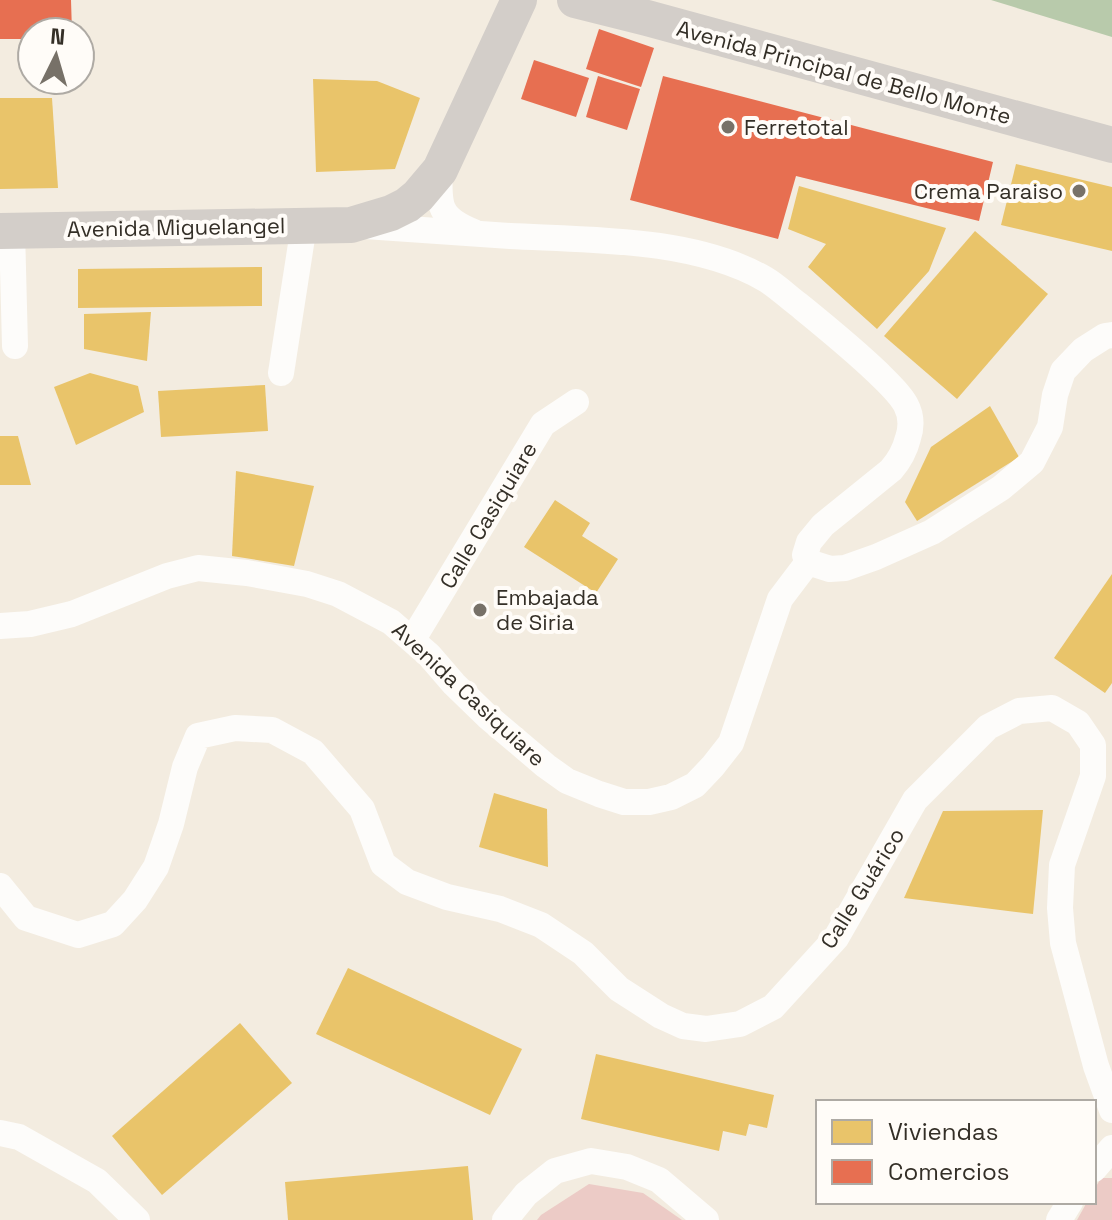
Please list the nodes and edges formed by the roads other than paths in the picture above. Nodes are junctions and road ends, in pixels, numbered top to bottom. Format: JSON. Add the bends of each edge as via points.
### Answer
{"nodes":[{"id":1,"x":519,"y":0,"type":"edge"},
{"id":2,"x":575,"y":0,"type":"edge"},
{"id":3,"x":662,"y":0,"type":"edge"},
{"id":4,"x":1112,"y":121,"type":"edge"},
{"id":5,"x":1112,"y":145,"type":"edge"},
{"id":6,"x":440,"y":170,"type":"junction"},
{"id":7,"x":304,"y":225,"type":"junction"},
{"id":8,"x":351,"y":225,"type":"junction"},
{"id":9,"x":6,"y":230,"type":"edge"},
{"id":10,"x":481,"y":234,"type":"junction"},
{"id":11,"x":1112,"y":335,"type":"edge"},
{"id":12,"x":15,"y":346,"type":"dead end"},
{"id":13,"x":281,"y":373,"type":"dead end"},
{"id":14,"x":576,"y":402,"type":"dead end"},
{"id":15,"x":808,"y":562,"type":"junction"},
{"id":16,"x":0,"y":626,"type":"edge"},
{"id":17,"x":413,"y":639,"type":"junction"},
{"id":18,"x":0,"y":886,"type":"edge"},
{"id":19,"x":1112,"y":1110,"type":"edge"},
{"id":20,"x":0,"y":1133,"type":"edge"},
{"id":21,"x":1112,"y":1148,"type":"edge"},
{"id":22,"x":1096,"y":1167,"type":"edge"},
{"id":23,"x":137,"y":1220,"type":"edge"},
{"id":24,"x":505,"y":1220,"type":"edge"},
{"id":25,"x":706,"y":1220,"type":"edge"}],
"edges":[{"from":1,"to":6,"type":"street","name":"Avenida Miguelangel"},
{"from":2,"to":5,"type":"street","name":"Avenida Principal de Bello Monte"},
{"from":3,"to":4,"type":"street","name":"Avenida Principal de Bello Monte"},
{"from":6,"to":8,"type":"street","name":"Avenida Miguelangel","via":[[407,205]]},
{"from":6,"to":10,"type":"street","via":[[441,206],[447,217]]},
{"from":7,"to":8,"type":"street","name":"Avenida Miguelangel"},
{"from":7,"to":9,"type":"street","name":"Avenida Miguelangel"},
{"from":7,"to":13,"type":"street"},
{"from":8,"to":10,"type":"street","name":"Avenida Casiquiare"},
{"from":9,"to":12,"type":"street"},
{"from":10,"to":15,"type":"street","name":"Avenida Casiquiare","via":[[599,240],[703,255],[766,280],[871,367],[911,413],[907,443],[891,470],[823,525],[809,542]]},
{"from":11,"to":15,"type":"street","via":[[1083,350],[1063,371],[1050,427],[1032,462],[1001,488],[932,532],[876,557],[845,568]]},
{"from":14,"to":17,"type":"street","name":"Calle Casiquiare","via":[[543,424]]},
{"from":15,"to":17,"type":"street","name":"Avenida Casiquiare","via":[[780,599],[731,743],[695,785],[649,802],[624,802],[567,781],[487,716]]},
{"from":16,"to":17,"type":"street","name":"Avenida Casiquiare","via":[[72,614],[198,568],[307,584],[338,594]]},
{"from":18,"to":19,"type":"street","name":"Calle Guárico","via":[[26,918],[78,935],[113,924],[156,867],[198,736],[235,728],[272,730],[313,752],[362,809],[383,864],[407,882],[541,925],[583,953],[619,989],[683,1026],[740,1024],[773,1007],[836,938],[915,800],[988,727],[1019,711],[1052,708],[1078,723],[1093,745],[1093,776],[1062,865],[1060,908],[1063,943]]},
{"from":20,"to":23,"type":"street","via":[[19,1137],[97,1181]]},
{"from":21,"to":22,"type":"street"},
{"from":24,"to":25,"type":"street","via":[[555,1171],[591,1161],[659,1180]]}]}
